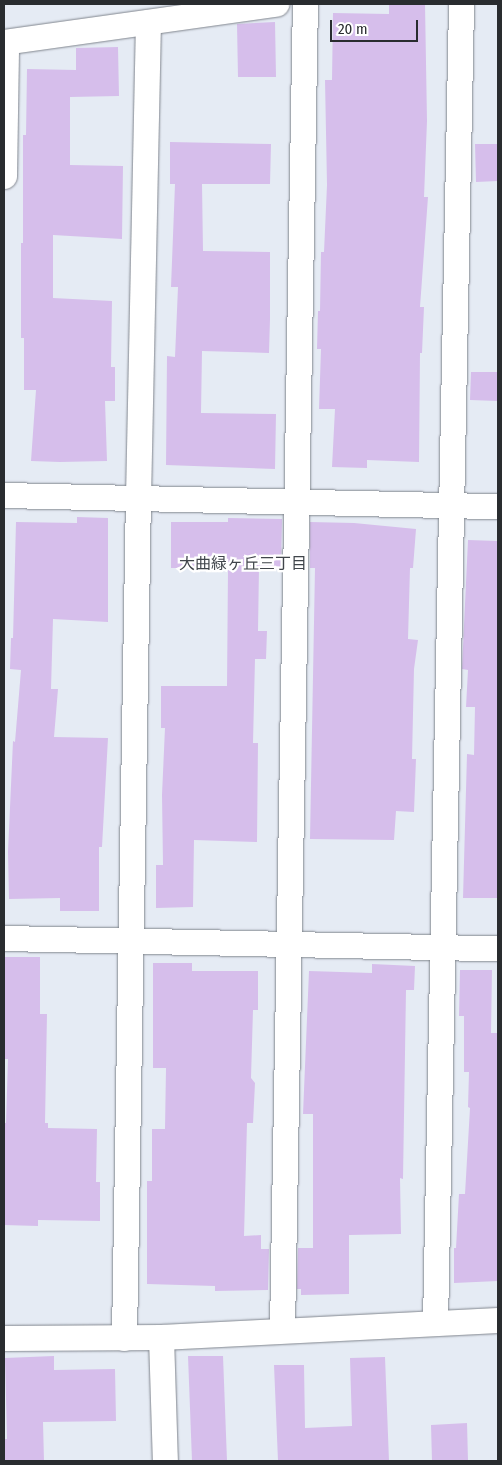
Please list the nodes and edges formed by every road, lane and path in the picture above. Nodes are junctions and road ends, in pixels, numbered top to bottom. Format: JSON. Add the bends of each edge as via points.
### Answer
{"nodes":[{"id":1,"x":276,"y":4,"type":"edge"},
{"id":2,"x":306,"y":4,"type":"edge"},
{"id":3,"x":461,"y":4,"type":"edge"},
{"id":4,"x":148,"y":22,"type":"junction"},
{"id":5,"x":5,"y":42,"type":"edge"},
{"id":6,"x":4,"y":176,"type":"edge"},
{"id":7,"x":4,"y":495,"type":"edge"},
{"id":8,"x":138,"y":498,"type":"junction"},
{"id":9,"x":296,"y":501,"type":"junction"},
{"id":10,"x":450,"y":505,"type":"junction"},
{"id":11,"x":498,"y":506,"type":"edge"},
{"id":12,"x":4,"y":938,"type":"edge"},
{"id":13,"x":130,"y":940,"type":"junction"},
{"id":14,"x":289,"y":943,"type":"junction"},
{"id":15,"x":441,"y":946,"type":"junction"},
{"id":16,"x":498,"y":948,"type":"edge"},
{"id":17,"x":498,"y":1320,"type":"edge"},
{"id":18,"x":435,"y":1323,"type":"junction"},
{"id":19,"x":282,"y":1330,"type":"junction"},
{"id":20,"x":161,"y":1337,"type":"junction"},
{"id":21,"x":4,"y":1338,"type":"edge"},
{"id":22,"x":124,"y":1338,"type":"junction"},
{"id":23,"x":165,"y":1461,"type":"edge"}],
"edges":[{"from":1,"to":4,"type":"street"},
{"from":2,"to":9,"type":"street"},
{"from":3,"to":10,"type":"street"},
{"from":4,"to":5,"type":"street"},
{"from":4,"to":8,"type":"street"},
{"from":5,"to":6,"type":"street"},
{"from":7,"to":8,"type":"street"},
{"from":8,"to":9,"type":"street"},
{"from":8,"to":13,"type":"street"},
{"from":9,"to":10,"type":"street"},
{"from":9,"to":14,"type":"street"},
{"from":10,"to":11,"type":"street"},
{"from":10,"to":15,"type":"street"},
{"from":12,"to":13,"type":"street"},
{"from":13,"to":14,"type":"street"},
{"from":13,"to":22,"type":"street"},
{"from":14,"to":15,"type":"street"},
{"from":14,"to":19,"type":"street"},
{"from":15,"to":16,"type":"street"},
{"from":15,"to":18,"type":"street"},
{"from":17,"to":18,"type":"street"},
{"from":18,"to":19,"type":"street"},
{"from":19,"to":20,"type":"street"},
{"from":20,"to":22,"type":"street"},
{"from":20,"to":23,"type":"street"},
{"from":21,"to":22,"type":"street"}]}
